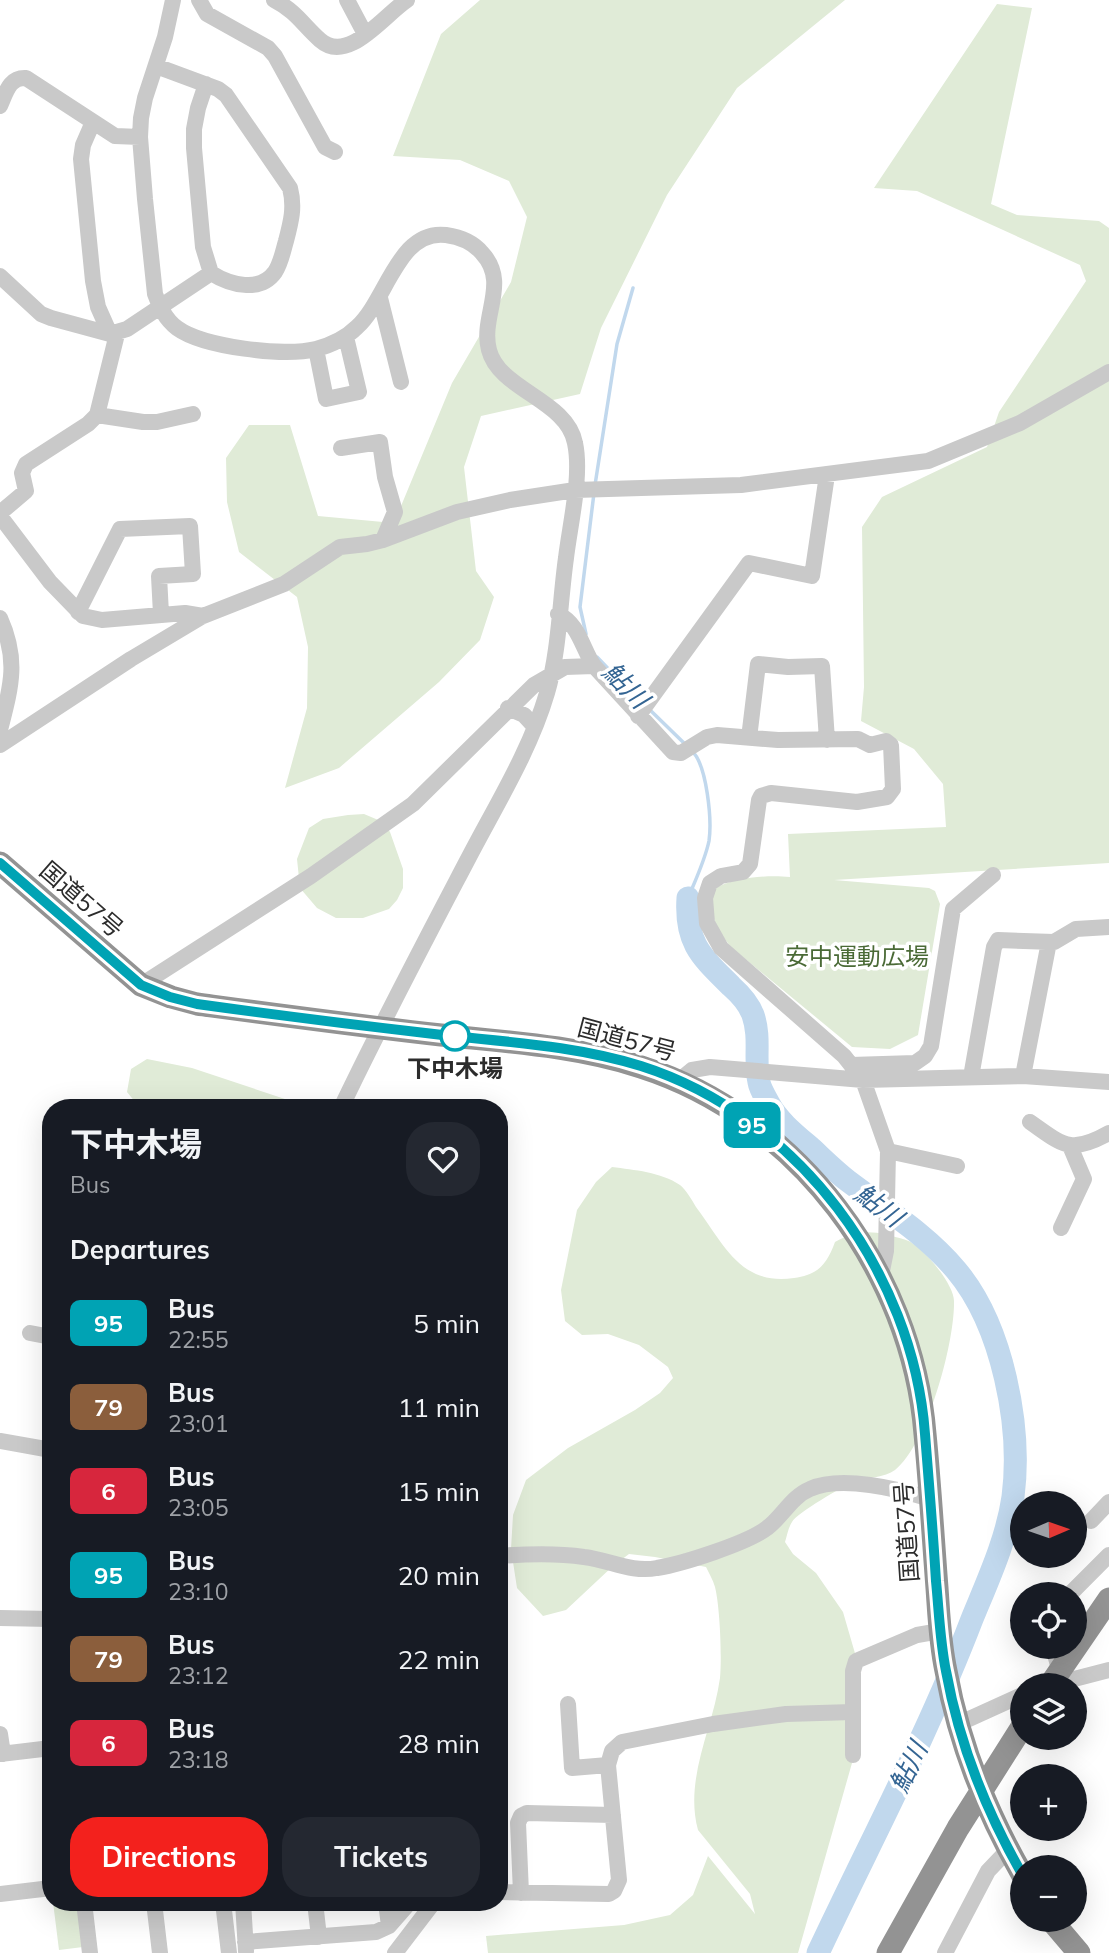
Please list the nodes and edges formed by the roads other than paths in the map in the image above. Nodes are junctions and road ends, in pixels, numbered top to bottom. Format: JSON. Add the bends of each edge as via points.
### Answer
{"nodes":[{"id":1,"x":173,"y":0,"type":"edge"},
{"id":2,"x":199,"y":0,"type":"edge"},
{"id":3,"x":274,"y":0,"type":"edge"},
{"id":4,"x":347,"y":0,"type":"edge"},
{"id":5,"x":407,"y":0,"type":"edge"},
{"id":6,"x":365,"y":34,"type":"junction"},
{"id":7,"x":156,"y":66,"type":"junction"},
{"id":8,"x":206,"y":84,"type":"junction"},
{"id":9,"x":0,"y":106,"type":"edge"},
{"id":10,"x":93,"y":122,"type":"junction"},
{"id":11,"x":141,"y":137,"type":"junction"},
{"id":12,"x":335,"y":152,"type":"dead end"},
{"id":13,"x":211,"y":273,"type":"junction"},
{"id":14,"x":0,"y":276,"type":"edge"},
{"id":15,"x":380,"y":298,"type":"junction"},
{"id":16,"x":159,"y":306,"type":"junction"},
{"id":17,"x":114,"y":334,"type":"junction"},
{"id":18,"x":346,"y":337,"type":"junction"},
{"id":19,"x":316,"y":349,"type":"junction"},
{"id":20,"x":1109,"y":372,"type":"edge"},
{"id":21,"x":401,"y":382,"type":"dead end"},
{"id":22,"x":193,"y":414,"type":"dead end"},
{"id":23,"x":97,"y":415,"type":"junction"},
{"id":24,"x":341,"y":449,"type":"dead end"},
{"id":25,"x":827,"y":475,"type":"junction"},
{"id":26,"x":581,"y":490,"type":"junction"},
{"id":27,"x":0,"y":514,"type":"edge"},
{"id":28,"x":383,"y":540,"type":"junction"},
{"id":29,"x":78,"y":612,"type":"junction"},
{"id":30,"x":160,"y":614,"type":"junction"},
{"id":31,"x":558,"y":614,"type":"junction"},
{"id":32,"x":202,"y":616,"type":"junction"},
{"id":33,"x":0,"y":618,"type":"edge"},
{"id":34,"x":594,"y":666,"type":"junction"},
{"id":35,"x":553,"y":672,"type":"junction"},
{"id":36,"x":508,"y":708,"type":"junction"},
{"id":37,"x":643,"y":710,"type":"junction"},
{"id":38,"x":535,"y":727,"type":"junction"},
{"id":39,"x":0,"y":730,"type":"edge"},
{"id":40,"x":749,"y":738,"type":"junction"},
{"id":41,"x":827,"y":740,"type":"junction"},
{"id":42,"x":0,"y":745,"type":"edge"},
{"id":43,"x":0,"y":863,"type":"edge"},
{"id":44,"x":993,"y":875,"type":"dead end"},
{"id":45,"x":1109,"y":927,"type":"edge"},
{"id":46,"x":1049,"y":942,"type":"junction"},
{"id":47,"x":141,"y":985,"type":"junction"},
{"id":48,"x":379,"y":1028,"type":"junction"},
{"id":49,"x":851,"y":1065,"type":"junction"},
{"id":50,"x":1023,"y":1076,"type":"junction"},
{"id":51,"x":971,"y":1077,"type":"junction"},
{"id":52,"x":680,"y":1080,"type":"junction"},
{"id":53,"x":863,"y":1080,"type":"junction"},
{"id":54,"x":1109,"y":1082,"type":"edge"},
{"id":55,"x":345,"y":1099,"type":"edge"},
{"id":56,"x":1030,"y":1122,"type":"dead end"},
{"id":57,"x":1109,"y":1133,"type":"edge"},
{"id":58,"x":1070,"y":1146,"type":"junction"},
{"id":59,"x":888,"y":1150,"type":"junction"},
{"id":60,"x":957,"y":1166,"type":"dead end"},
{"id":61,"x":1061,"y":1228,"type":"dead end"},
{"id":62,"x":881,"y":1276,"type":"junction"},
{"id":63,"x":30,"y":1333,"type":"dead end"},
{"id":64,"x":42,"y":1335,"type":"edge"},
{"id":65,"x":0,"y":1441,"type":"edge"},
{"id":66,"x":42,"y":1448,"type":"edge"},
{"id":67,"x":930,"y":1499,"type":"junction"},
{"id":68,"x":1109,"y":1503,"type":"edge"},
{"id":69,"x":1091,"y":1521,"type":"dead end"},
{"id":70,"x":1109,"y":1555,"type":"edge"},
{"id":71,"x":508,"y":1556,"type":"edge"},
{"id":72,"x":1082,"y":1582,"type":"edge"},
{"id":73,"x":1109,"y":1599,"type":"edge"},
{"id":74,"x":0,"y":1618,"type":"edge"},
{"id":75,"x":42,"y":1619,"type":"edge"},
{"id":76,"x":940,"y":1631,"type":"junction"},
{"id":77,"x":1101,"y":1672,"type":"edge"},
{"id":78,"x":1061,"y":1673,"type":"edge"},
{"id":79,"x":1109,"y":1686,"type":"edge"},
{"id":80,"x":1010,"y":1700,"type":"edge"},
{"id":81,"x":568,"y":1704,"type":"dead end"},
{"id":82,"x":853,"y":1712,"type":"junction"},
{"id":83,"x":958,"y":1724,"type":"junction"},
{"id":84,"x":0,"y":1734,"type":"edge"},
{"id":85,"x":1010,"y":1746,"type":"edge"},
{"id":86,"x":42,"y":1749,"type":"edge"},
{"id":87,"x":1,"y":1754,"type":"edge"},
{"id":88,"x":853,"y":1755,"type":"dead end"},
{"id":89,"x":608,"y":1765,"type":"junction"},
{"id":90,"x":613,"y":1815,"type":"junction"},
{"id":91,"x":1008,"y":1850,"type":"junction"},
{"id":92,"x":1011,"y":1855,"type":"edge"},
{"id":93,"x":42,"y":1889,"type":"edge"},
{"id":94,"x":508,"y":1892,"type":"edge"},
{"id":95,"x":520,"y":1892,"type":"junction"},
{"id":96,"x":0,"y":1894,"type":"edge"},
{"id":97,"x":85,"y":1911,"type":"edge"},
{"id":98,"x":155,"y":1911,"type":"edge"},
{"id":99,"x":224,"y":1911,"type":"edge"},
{"id":100,"x":244,"y":1911,"type":"edge"},
{"id":101,"x":316,"y":1911,"type":"edge"},
{"id":102,"x":387,"y":1911,"type":"edge"},
{"id":103,"x":402,"y":1911,"type":"edge"},
{"id":104,"x":427,"y":1911,"type":"edge"},
{"id":105,"x":389,"y":1927,"type":"junction"},
{"id":106,"x":1061,"y":1932,"type":"edge"},
{"id":107,"x":319,"y":1937,"type":"junction"},
{"id":108,"x":246,"y":1948,"type":"edge"},
{"id":109,"x":90,"y":1953,"type":"edge"},
{"id":110,"x":160,"y":1953,"type":"edge"},
{"id":111,"x":229,"y":1953,"type":"edge"},
{"id":112,"x":394,"y":1953,"type":"edge"},
{"id":113,"x":888,"y":1953,"type":"edge"},
{"id":114,"x":945,"y":1953,"type":"edge"},
{"id":115,"x":1079,"y":1953,"type":"edge"}],
"edges":[{"from":1,"to":7,"type":"street"},
{"from":2,"to":12,"type":"street","via":[[207,14],[268,48],[325,147]]},
{"from":3,"to":6,"type":"street","via":[[334,47],[350,46]]},
{"from":4,"to":6,"type":"street"},
{"from":5,"to":6,"type":"street"},
{"from":7,"to":8,"type":"street"},
{"from":7,"to":11,"type":"street","via":[[145,99]]},
{"from":8,"to":13,"type":"street","via":[[196,118],[194,148]]},
{"from":8,"to":13,"type":"street","via":[[233,103],[290,188],[293,209],[279,264],[266,281],[237,284]]},
{"from":9,"to":10,"type":"street","via":[[15,79],[26,78]]},
{"from":10,"to":11,"type":"street","via":[[115,136]]},
{"from":10,"to":17,"type":"street","via":[[81,159],[93,281],[98,307]]},
{"from":11,"to":16,"type":"street"},
{"from":13,"to":16,"type":"street"},
{"from":14,"to":17,"type":"street","via":[[41,314]]},
{"from":15,"to":18,"type":"street"},
{"from":15,"to":21,"type":"street"},
{"from":15,"to":26,"type":"street","via":[[408,250],[423,237],[442,234],[477,248],[489,261],[495,280],[487,327],[491,356],[571,431]]},
{"from":16,"to":17,"type":"street"},
{"from":16,"to":19,"type":"street","via":[[175,326],[212,344],[277,351]]},
{"from":17,"to":23,"type":"street"},
{"from":18,"to":19,"type":"street"},
{"from":18,"to":19,"type":"street","via":[[359,392],[326,399]]},
{"from":20,"to":25,"type":"street","via":[[1020,423],[928,461]]},
{"from":22,"to":23,"type":"street","via":[[157,422]]},
{"from":23,"to":27,"type":"street","via":[[26,464],[24,495]]},
{"from":24,"to":28,"type":"street","via":[[380,442],[395,512]]},
{"from":25,"to":26,"type":"street","via":[[741,485]]},
{"from":25,"to":37,"type":"street","via":[[812,576],[749,563]]},
{"from":26,"to":28,"type":"street","via":[[457,512]]},
{"from":26,"to":31,"type":"street"},
{"from":27,"to":29,"type":"street"},
{"from":28,"to":32,"type":"street","via":[[340,547],[284,584]]},
{"from":29,"to":30,"type":"street","via":[[102,620]]},
{"from":29,"to":30,"type":"street","via":[[120,529],[190,526],[193,574],[159,576]]},
{"from":30,"to":32,"type":"street"},
{"from":31,"to":34,"type":"street","via":[[574,625]]},
{"from":31,"to":35,"type":"street"},
{"from":32,"to":42,"type":"street"},
{"from":33,"to":39,"type":"street","via":[[13,661]]},
{"from":34,"to":35,"type":"street","via":[[575,665]]},
{"from":34,"to":37,"type":"street"},
{"from":35,"to":36,"type":"street"},
{"from":35,"to":38,"type":"street"},
{"from":36,"to":38,"type":"street"},
{"from":36,"to":47,"type":"street","via":[[413,804]]},
{"from":37,"to":40,"type":"street","via":[[673,752],[712,736]]},
{"from":38,"to":48,"type":"street"},
{"from":40,"to":41,"type":"street"},
{"from":40,"to":41,"type":"street","via":[[758,664],[766,664],[822,666]]},
{"from":41,"to":49,"type":"street","via":[[890,743],[892,793],[857,802],[771,793],[761,796],[750,864],[743,873],[721,876],[710,883],[705,911],[722,948]]},
{"from":43,"to":47,"type":"highway","name":"国道57号"},
{"from":44,"to":49,"type":"street","via":[[953,909],[931,1046],[925,1056],[915,1063]]},
{"from":45,"to":46,"type":"street","via":[[1076,929]]},
{"from":46,"to":50,"type":"street"},
{"from":46,"to":51,"type":"street","via":[[1002,939],[996,943]]},
{"from":47,"to":48,"type":"highway","name":"国道57号","via":[[197,1004]]},
{"from":48,"to":52,"type":"highway","name":"国道57号","via":[[571,1049]]},
{"from":48,"to":55,"type":"street"},
{"from":49,"to":53,"type":"street"},
{"from":50,"to":51,"type":"street"},
{"from":50,"to":54,"type":"street"},
{"from":51,"to":53,"type":"street"},
{"from":52,"to":53,"type":"street","via":[[700,1067]]},
{"from":52,"to":62,"type":"highway","name":"国道57号","via":[[750,1123],[813,1179],[844,1214]]},
{"from":53,"to":59,"type":"street"},
{"from":56,"to":58,"type":"street"},
{"from":57,"to":58,"type":"street"},
{"from":58,"to":61,"type":"street","via":[[1084,1180]]},
{"from":59,"to":60,"type":"street"},
{"from":59,"to":62,"type":"street","via":[[886,1251]]},
{"from":62,"to":67,"type":"highway","name":"国道57号","via":[[904,1334],[920,1394]]},
{"from":63,"to":64,"type":"street"},
{"from":65,"to":66,"type":"street"},
{"from":67,"to":71,"type":"street","via":[[881,1485],[812,1487],[755,1536],[654,1569],[634,1570],[586,1557]]},
{"from":67,"to":76,"type":"highway","name":"国道57号"},
{"from":68,"to":69,"type":"street"},
{"from":70,"to":72,"type":"street"},
{"from":73,"to":78,"type":"highway"},
{"from":74,"to":75,"type":"street"},
{"from":76,"to":82,"type":"street","via":[[917,1635],[856,1661]]},
{"from":76,"to":83,"type":"highway","name":"国道57号"},
{"from":77,"to":79,"type":"street"},
{"from":80,"to":83,"type":"street"},
{"from":81,"to":89,"type":"street","via":[[572,1768]]},
{"from":82,"to":88,"type":"street"},
{"from":82,"to":89,"type":"street","via":[[786,1714],[622,1742],[612,1751]]},
{"from":83,"to":91,"type":"highway","name":"国道57号"},
{"from":84,"to":87,"type":"street"},
{"from":85,"to":113,"type":"highway"},
{"from":86,"to":87,"type":"street"},
{"from":89,"to":90,"type":"street"},
{"from":90,"to":95,"type":"street","via":[[521,1816]]},
{"from":90,"to":95,"type":"street","via":[[619,1880],[614,1891]]},
{"from":91,"to":92,"type":"highway","name":"国道57号"},
{"from":91,"to":114,"type":"street","via":[[988,1871]]},
{"from":93,"to":96,"type":"street"},
{"from":94,"to":95,"type":"street"},
{"from":97,"to":109,"type":"street"},
{"from":98,"to":110,"type":"street"},
{"from":99,"to":111,"type":"street"},
{"from":100,"to":108,"type":"street"},
{"from":101,"to":107,"type":"street"},
{"from":102,"to":105,"type":"street"},
{"from":103,"to":105,"type":"street"},
{"from":104,"to":112,"type":"street"},
{"from":105,"to":107,"type":"street","via":[[376,1933]]},
{"from":106,"to":115,"type":"highway"},
{"from":107,"to":108,"type":"street"}]}
